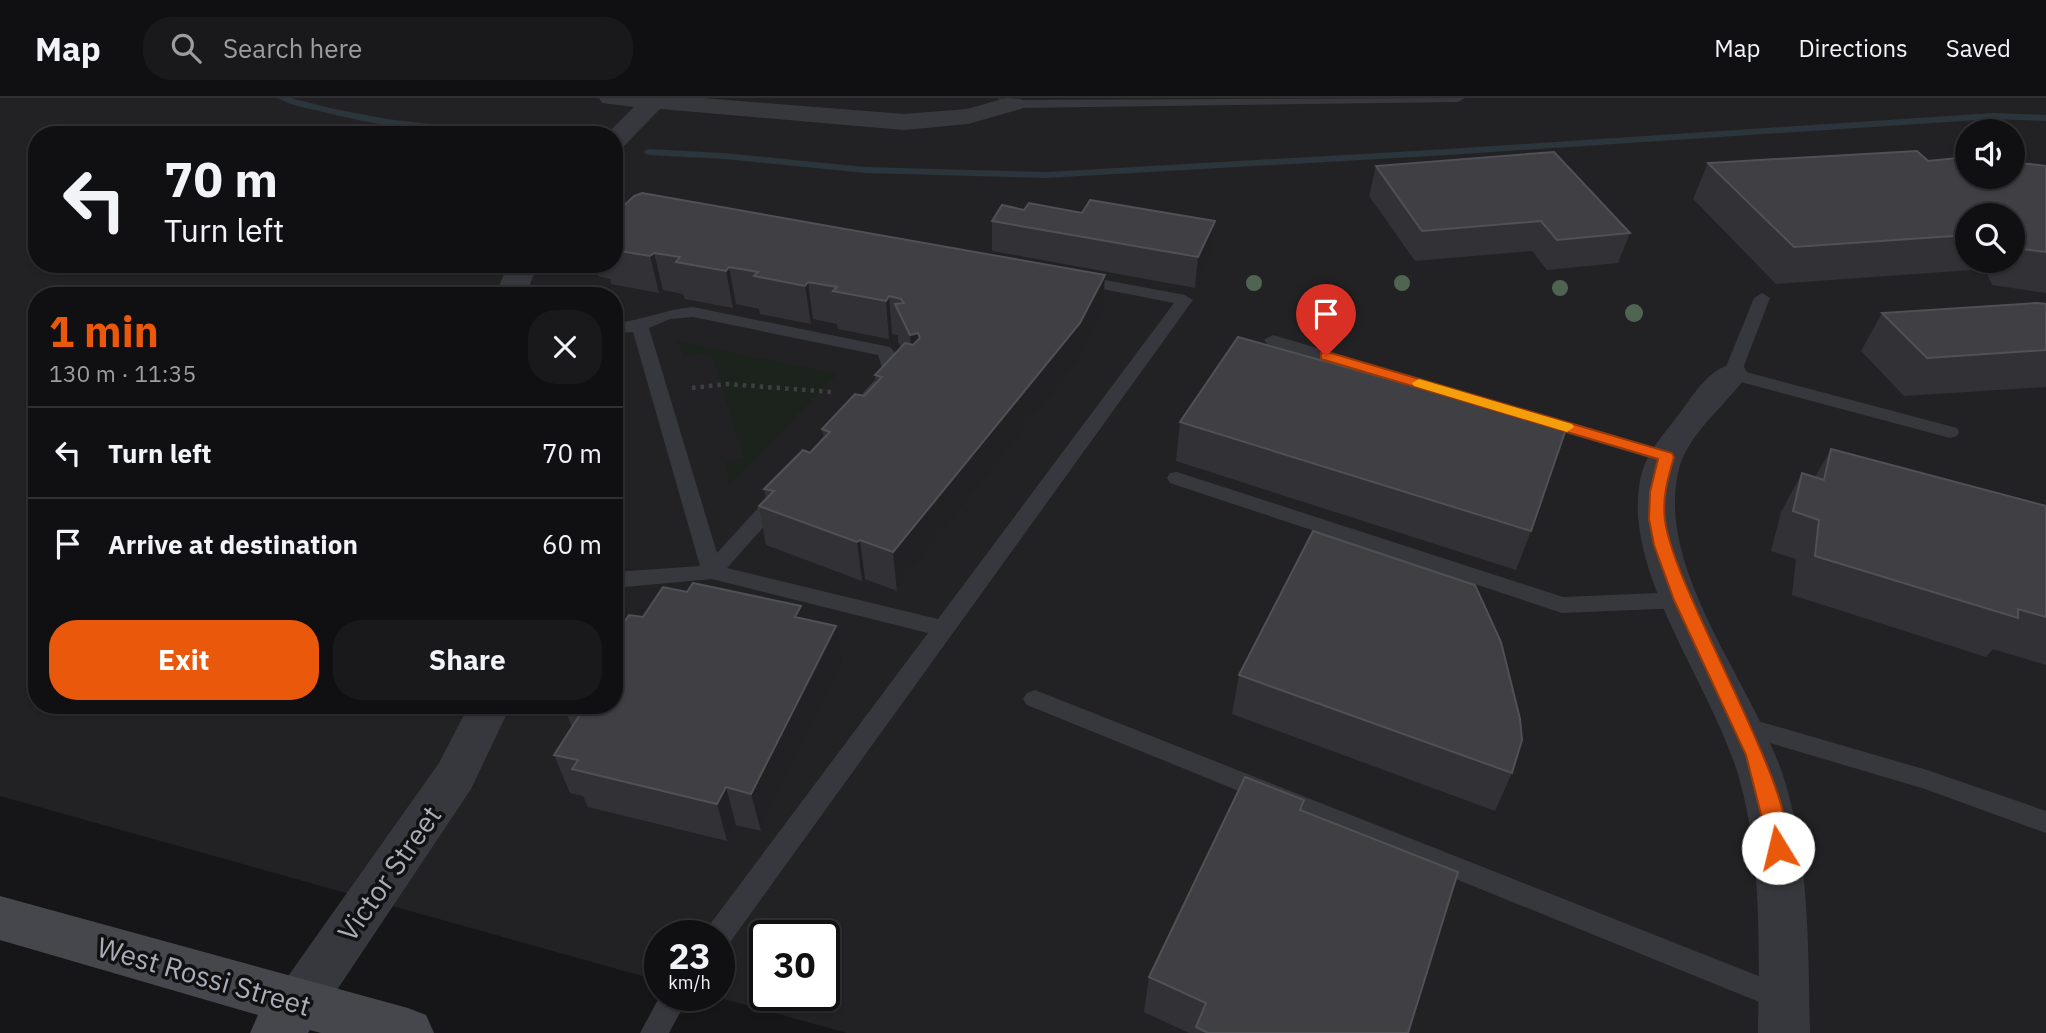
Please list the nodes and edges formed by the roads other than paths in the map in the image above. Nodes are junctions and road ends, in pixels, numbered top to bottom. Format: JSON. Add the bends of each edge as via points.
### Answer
{"nodes":[{"id":1,"x":611,"y":98,"type":"edge"},
{"id":2,"x":1458,"y":98,"type":"edge"},
{"id":3,"x":1008,"y":101,"type":"edge"},
{"id":4,"x":653,"y":102,"type":"junction"},
{"id":5,"x":623,"y":132,"type":"edge"},
{"id":6,"x":1053,"y":276,"type":"edge"},
{"id":7,"x":1762,"y":298,"type":"dead end"},
{"id":8,"x":640,"y":326,"type":"junction"},
{"id":9,"x":623,"y":327,"type":"edge"},
{"id":10,"x":1273,"y":341,"type":"dead end"},
{"id":11,"x":1732,"y":374,"type":"junction"},
{"id":12,"x":1950,"y":432,"type":"dead end"},
{"id":13,"x":1666,"y":457,"type":"junction"},
{"id":14,"x":1177,"y":478,"type":"dead end"},
{"id":15,"x":712,"y":572,"type":"junction"},
{"id":16,"x":623,"y":579,"type":"edge"},
{"id":17,"x":1682,"y":600,"type":"junction"},
{"id":18,"x":943,"y":629,"type":"junction"},
{"id":19,"x":1035,"y":699,"type":"dead end"},
{"id":20,"x":485,"y":714,"type":"edge"},
{"id":21,"x":1744,"y":726,"type":"junction"},
{"id":22,"x":2046,"y":822,"type":"edge"},
{"id":23,"x":0,"y":918,"type":"edge"},
{"id":24,"x":730,"y":920,"type":"edge"},
{"id":25,"x":666,"y":1011,"type":"edge"},
{"id":26,"x":1784,"y":1016,"type":"edge"},
{"id":27,"x":288,"y":1018,"type":"edge"},
{"id":28,"x":408,"y":1033,"type":"edge"},
{"id":29,"x":654,"y":1033,"type":"edge"}],
"edges":[{"from":1,"to":4,"type":"street"},
{"from":2,"to":3,"type":"lane"},
{"from":3,"to":4,"type":"street","via":[[968,116],[904,122]]},
{"from":4,"to":5,"type":"street"},
{"from":6,"to":18,"type":"lane","via":[[1185,300]]},
{"from":7,"to":11,"type":"lane"},
{"from":8,"to":9,"type":"lane"},
{"from":8,"to":15,"type":"lane"},
{"from":8,"to":15,"type":"lane","via":[[667,314],[693,312],[884,351],[890,357],[892,372]]},
{"from":10,"to":13,"type":"lane"},
{"from":11,"to":12,"type":"lane"},
{"from":11,"to":13,"type":"street"},
{"from":13,"to":17,"type":"street","via":[[1660,473],[1657,519]]},
{"from":14,"to":17,"type":"lane","via":[[1562,605]]},
{"from":15,"to":16,"type":"lane"},
{"from":15,"to":18,"type":"lane"},
{"from":17,"to":21,"type":"street"},
{"from":18,"to":24,"type":"lane"},
{"from":19,"to":26,"type":"lane"},
{"from":20,"to":27,"type":"street","name":"Victor Street","via":[[455,776]]},
{"from":21,"to":22,"type":"lane","via":[[1927,780]]},
{"from":21,"to":26,"type":"street","via":[[1776,828]]},
{"from":23,"to":27,"type":"main road","name":"West Rossi Street"},
{"from":25,"to":29,"type":"lane"},
{"from":27,"to":28,"type":"main road","name":"West Rossi Street"}]}
